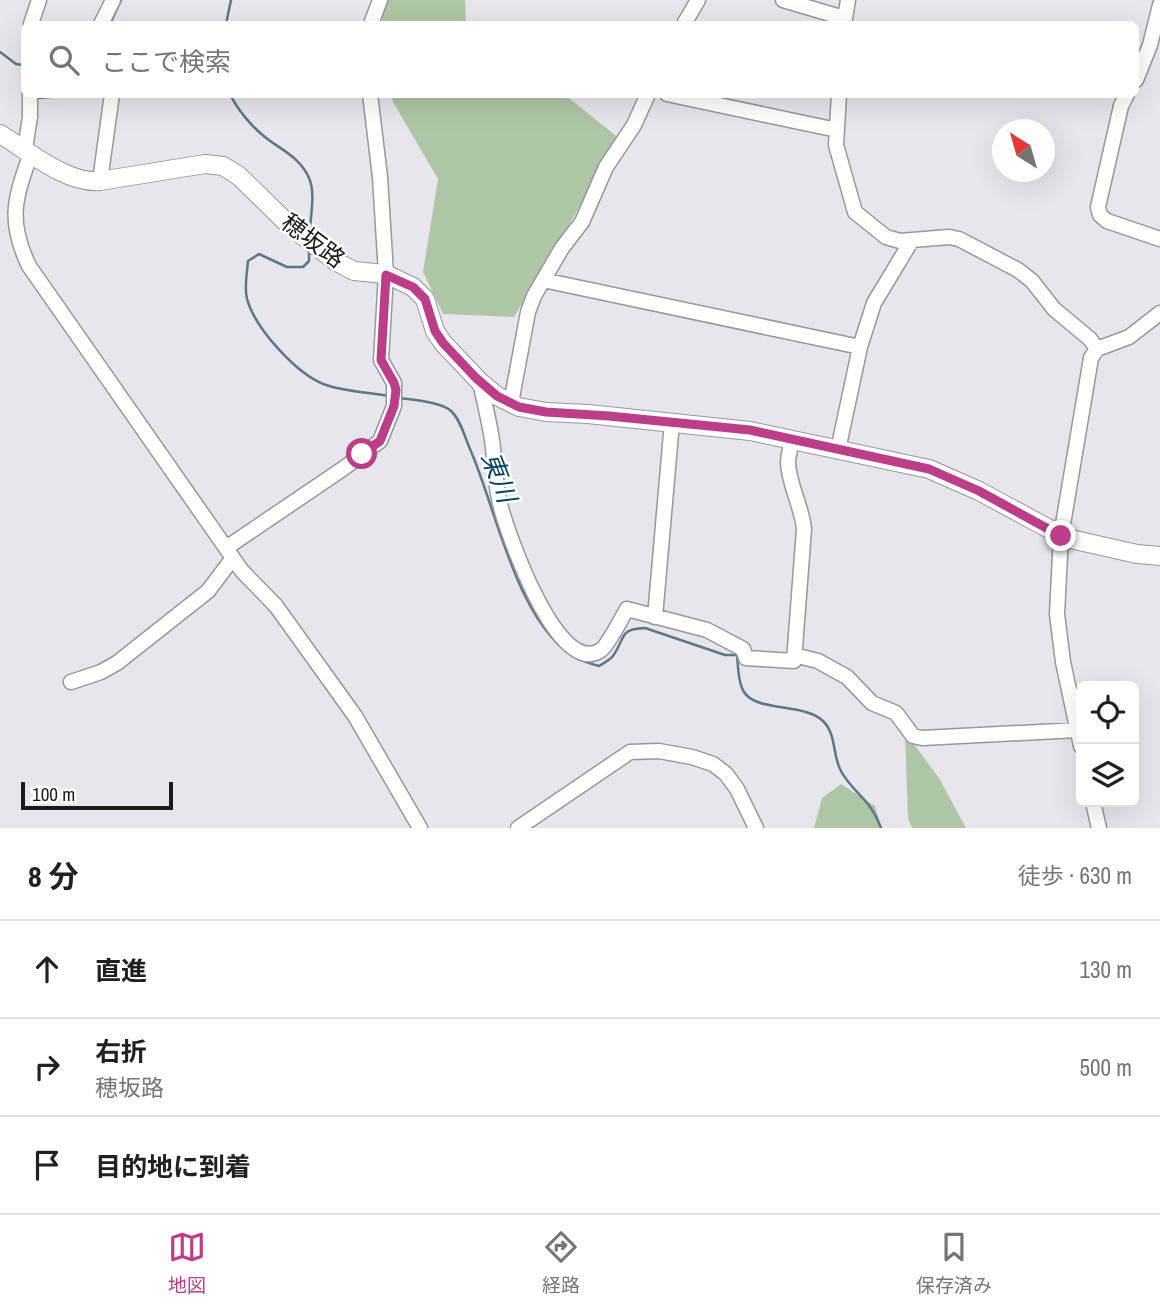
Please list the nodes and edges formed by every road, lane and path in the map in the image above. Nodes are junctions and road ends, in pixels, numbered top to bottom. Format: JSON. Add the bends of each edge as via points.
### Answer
{"nodes":[{"id":1,"x":39,"y":0,"type":"edge"},
{"id":2,"x":113,"y":0,"type":"edge"},
{"id":3,"x":380,"y":0,"type":"edge"},
{"id":4,"x":698,"y":0,"type":"edge"},
{"id":5,"x":783,"y":0,"type":"edge"},
{"id":6,"x":848,"y":0,"type":"edge"},
{"id":7,"x":1160,"y":5,"type":"edge"},
{"id":8,"x":33,"y":21,"type":"edge"},
{"id":9,"x":102,"y":21,"type":"edge"},
{"id":10,"x":372,"y":21,"type":"edge"},
{"id":11,"x":686,"y":21,"type":"edge"},
{"id":12,"x":844,"y":21,"type":"edge"},
{"id":13,"x":1139,"y":72,"type":"edge"},
{"id":14,"x":30,"y":98,"type":"edge"},
{"id":15,"x":111,"y":98,"type":"edge"},
{"id":16,"x":370,"y":98,"type":"edge"},
{"id":17,"x":646,"y":98,"type":"edge"},
{"id":18,"x":686,"y":98,"type":"edge"},
{"id":19,"x":839,"y":98,"type":"edge"},
{"id":20,"x":1125,"y":98,"type":"edge"},
{"id":21,"x":837,"y":130,"type":"junction"},
{"id":22,"x":0,"y":134,"type":"edge"},
{"id":23,"x":28,"y":151,"type":"junction"},
{"id":24,"x":100,"y":181,"type":"junction"},
{"id":25,"x":1160,"y":239,"type":"edge"},
{"id":26,"x":912,"y":240,"type":"junction"},
{"id":27,"x":386,"y":275,"type":"junction"},
{"id":28,"x":543,"y":280,"type":"junction"},
{"id":29,"x":1160,"y":313,"type":"edge"},
{"id":30,"x":860,"y":347,"type":"junction"},
{"id":31,"x":1097,"y":349,"type":"junction"},
{"id":32,"x":480,"y":382,"type":"junction"},
{"id":33,"x":511,"y":402,"type":"junction"},
{"id":34,"x":672,"y":422,"type":"junction"},
{"id":35,"x":792,"y":440,"type":"junction"},
{"id":36,"x":838,"y":450,"type":"junction"},
{"id":37,"x":1061,"y":536,"type":"junction"},
{"id":38,"x":230,"y":553,"type":"junction"},
{"id":39,"x":1160,"y":556,"type":"edge"},
{"id":40,"x":655,"y":617,"type":"junction"},
{"id":41,"x":794,"y":655,"type":"junction"},
{"id":42,"x":71,"y":682,"type":"dead end"},
{"id":43,"x":1076,"y":721,"type":"edge"},
{"id":44,"x":1076,"y":730,"type":"edge"},
{"id":45,"x":1094,"y":807,"type":"edge"},
{"id":46,"x":420,"y":828,"type":"edge"},
{"id":47,"x":518,"y":828,"type":"edge"},
{"id":48,"x":756,"y":828,"type":"edge"},
{"id":49,"x":1099,"y":828,"type":"edge"}],
"edges":[{"from":1,"to":8,"type":"street"},
{"from":2,"to":9,"type":"street"},
{"from":3,"to":10,"type":"street"},
{"from":4,"to":11,"type":"street"},
{"from":5,"to":12,"type":"street"},
{"from":6,"to":12,"type":"street"},
{"from":7,"to":13,"type":"street"},
{"from":14,"to":23,"type":"street"},
{"from":15,"to":24,"type":"street"},
{"from":16,"to":27,"type":"street"},
{"from":17,"to":28,"type":"street","via":[[606,167],[582,222]]},
{"from":18,"to":21,"type":"street"},
{"from":19,"to":21,"type":"street"},
{"from":20,"to":25,"type":"street","via":[[1098,207],[1107,221]]},
{"from":21,"to":26,"type":"street","via":[[836,145],[855,212],[886,237]]},
{"from":22,"to":23,"type":"main road","name":"穂坂路"},
{"from":23,"to":24,"type":"main road","name":"穂坂路","via":[[71,177]]},
{"from":23,"to":38,"type":"street","via":[[14,217],[29,266]]},
{"from":24,"to":27,"type":"main road","name":"穂坂路","via":[[205,164],[223,166],[335,261],[354,271]]},
{"from":26,"to":30,"type":"street","via":[[874,303]]},
{"from":26,"to":31,"type":"street","via":[[960,239],[1018,270]]},
{"from":27,"to":32,"type":"main road","name":"穂坂路","via":[[413,287],[425,299],[435,331]]},
{"from":27,"to":38,"type":"street","via":[[381,360],[396,390],[380,441]]},
{"from":28,"to":30,"type":"street"},
{"from":28,"to":33,"type":"street","via":[[527,312]]},
{"from":29,"to":31,"type":"street","via":[[1129,337]]},
{"from":30,"to":36,"type":"street"},
{"from":31,"to":37,"type":"street","via":[[1091,358]]},
{"from":32,"to":33,"type":"main road","name":"穂坂路"},
{"from":32,"to":40,"type":"street","via":[[500,504],[537,601],[559,634],[578,652],[593,653],[603,649],[627,609]]},
{"from":33,"to":34,"type":"main road","name":"穂坂路","via":[[546,412]]},
{"from":34,"to":35,"type":"main road","name":"穂坂路","via":[[750,430]]},
{"from":34,"to":40,"type":"street"},
{"from":35,"to":36,"type":"main road","name":"穂坂路"},
{"from":35,"to":41,"type":"street","via":[[789,471],[804,530]]},
{"from":36,"to":37,"type":"main road","name":"穂坂路","via":[[929,469]]},
{"from":37,"to":39,"type":"main road","name":"穂坂路"},
{"from":37,"to":43,"type":"street","via":[[1057,614]]},
{"from":38,"to":42,"type":"street","via":[[208,592],[128,655],[101,672]]},
{"from":38,"to":46,"type":"street","via":[[276,606],[355,716]]},
{"from":40,"to":41,"type":"street","via":[[706,630],[743,649],[746,658],[794,661]]},
{"from":41,"to":44,"type":"street","via":[[818,661],[846,677],[872,703],[896,713],[913,736]]},
{"from":45,"to":49,"type":"street"},
{"from":47,"to":48,"type":"street","via":[[630,752],[659,751],[713,764],[726,774]]}]}
